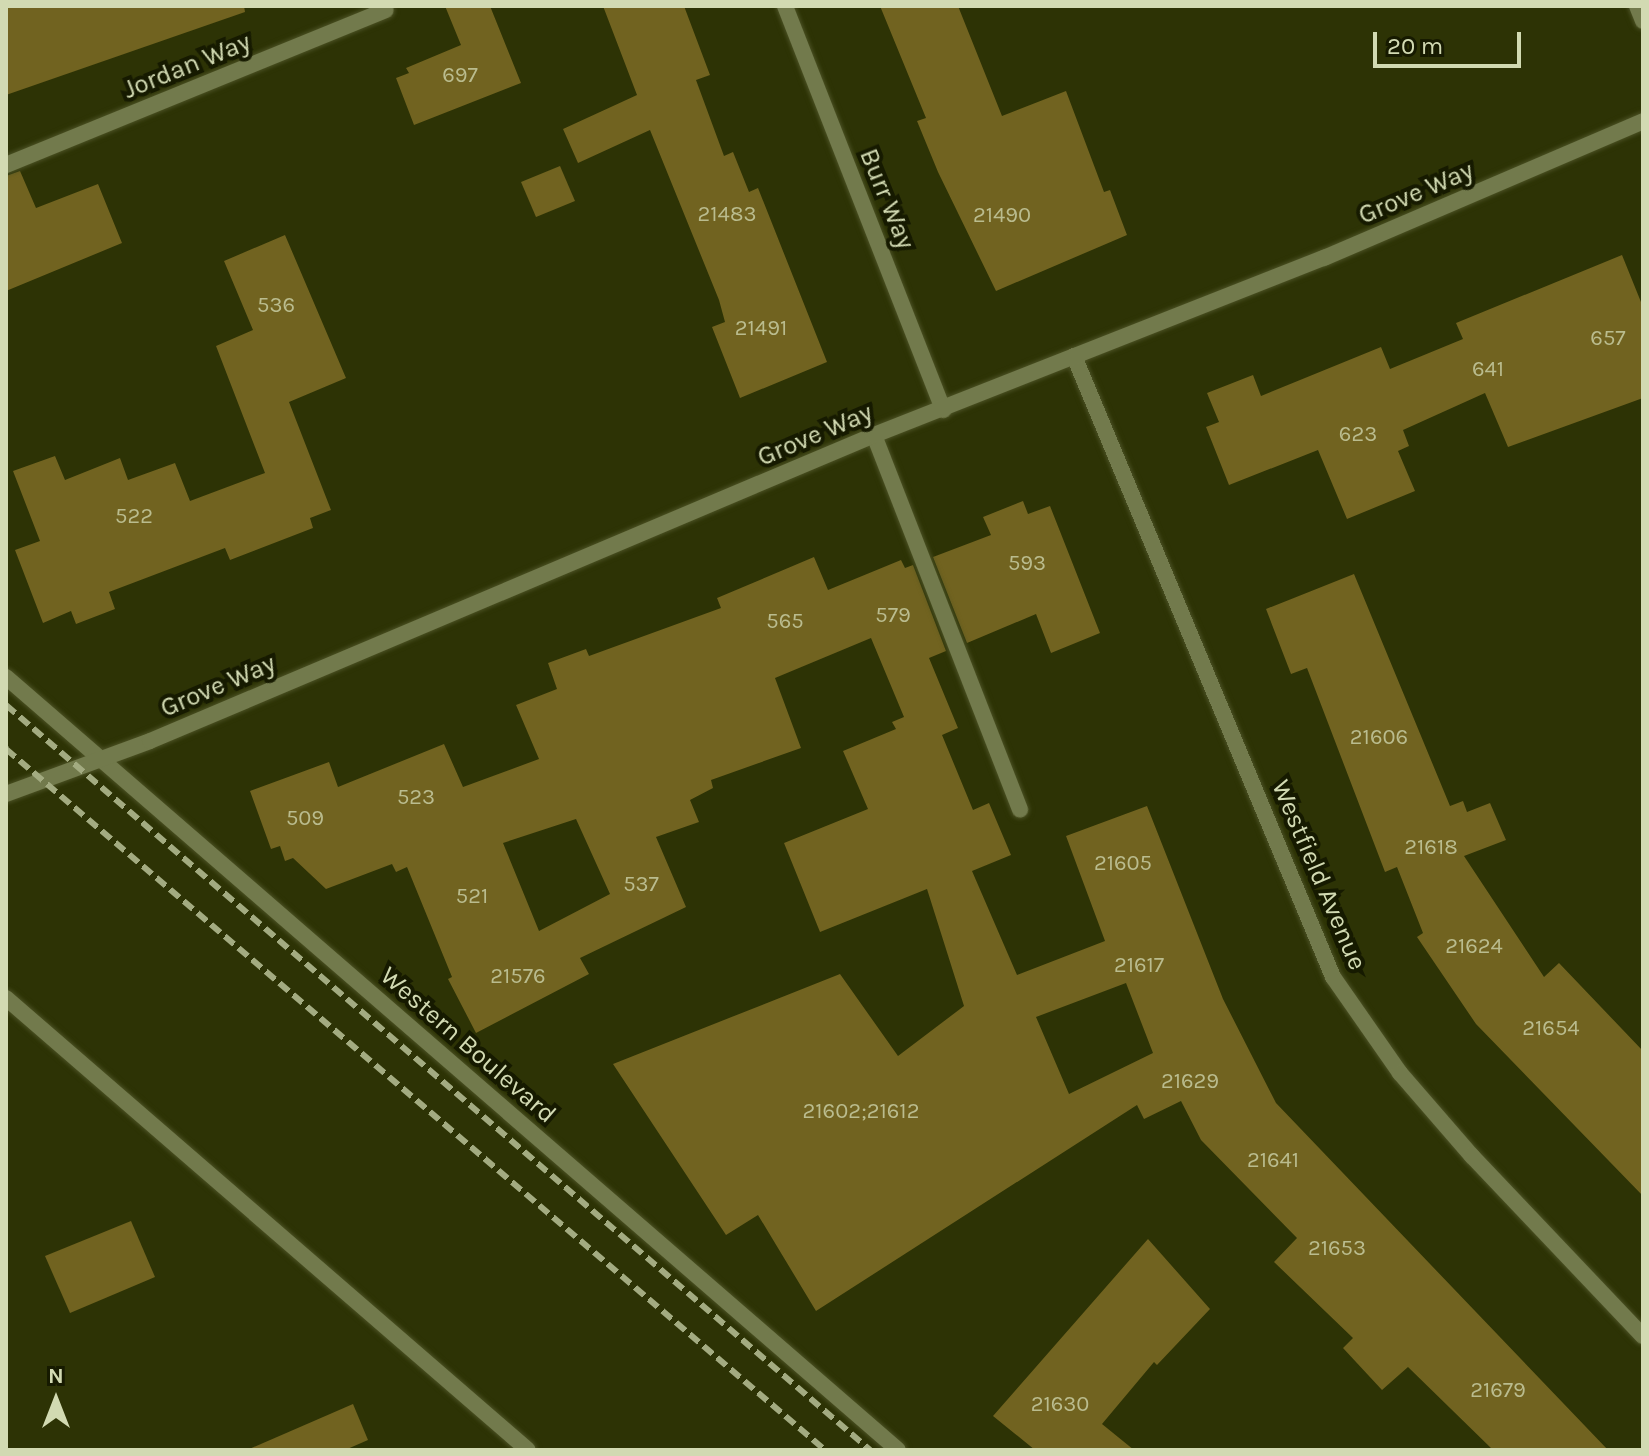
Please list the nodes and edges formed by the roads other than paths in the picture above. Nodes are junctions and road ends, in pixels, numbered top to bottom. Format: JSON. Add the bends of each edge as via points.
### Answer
{"nodes":[{"id":1,"x":785,"y":6,"type":"edge"},
{"id":2,"x":1637,"y":6,"type":"edge"},
{"id":3,"x":386,"y":10,"type":"dead end"},
{"id":4,"x":1643,"y":21,"type":"edge"},
{"id":5,"x":1643,"y":121,"type":"edge"},
{"id":6,"x":6,"y":165,"type":"edge"},
{"id":7,"x":1074,"y":356,"type":"junction"},
{"id":8,"x":943,"y":410,"type":"junction"},
{"id":9,"x":874,"y":435,"type":"junction"},
{"id":10,"x":6,"y":677,"type":"edge"},
{"id":11,"x":102,"y":759,"type":"junction"},
{"id":12,"x":6,"y":794,"type":"edge"},
{"id":13,"x":1020,"y":810,"type":"dead end"},
{"id":14,"x":6,"y":998,"type":"edge"},
{"id":15,"x":1643,"y":1336,"type":"edge"},
{"id":16,"x":528,"y":1450,"type":"edge"},
{"id":17,"x":898,"y":1450,"type":"edge"}],
"edges":[{"from":1,"to":8,"type":"street","name":"Burr Way"},
{"from":2,"to":4,"type":"street"},
{"from":3,"to":6,"type":"street","name":"Jordan Way"},
{"from":5,"to":7,"type":"street","name":"Grove Way","via":[[1324,258]]},
{"from":7,"to":8,"type":"street","name":"Grove Way"},
{"from":7,"to":15,"type":"street","name":"Westfield Avenue","via":[[1333,977],[1400,1073]]},
{"from":8,"to":9,"type":"street","name":"Grove Way"},
{"from":9,"to":11,"type":"street","name":"Grove Way"},
{"from":9,"to":13,"type":"street"},
{"from":10,"to":11,"type":"street","name":"Western Boulevard"},
{"from":11,"to":12,"type":"street","name":"Grove Way"},
{"from":11,"to":17,"type":"street","name":"Western Boulevard"},
{"from":14,"to":16,"type":"street"}]}
